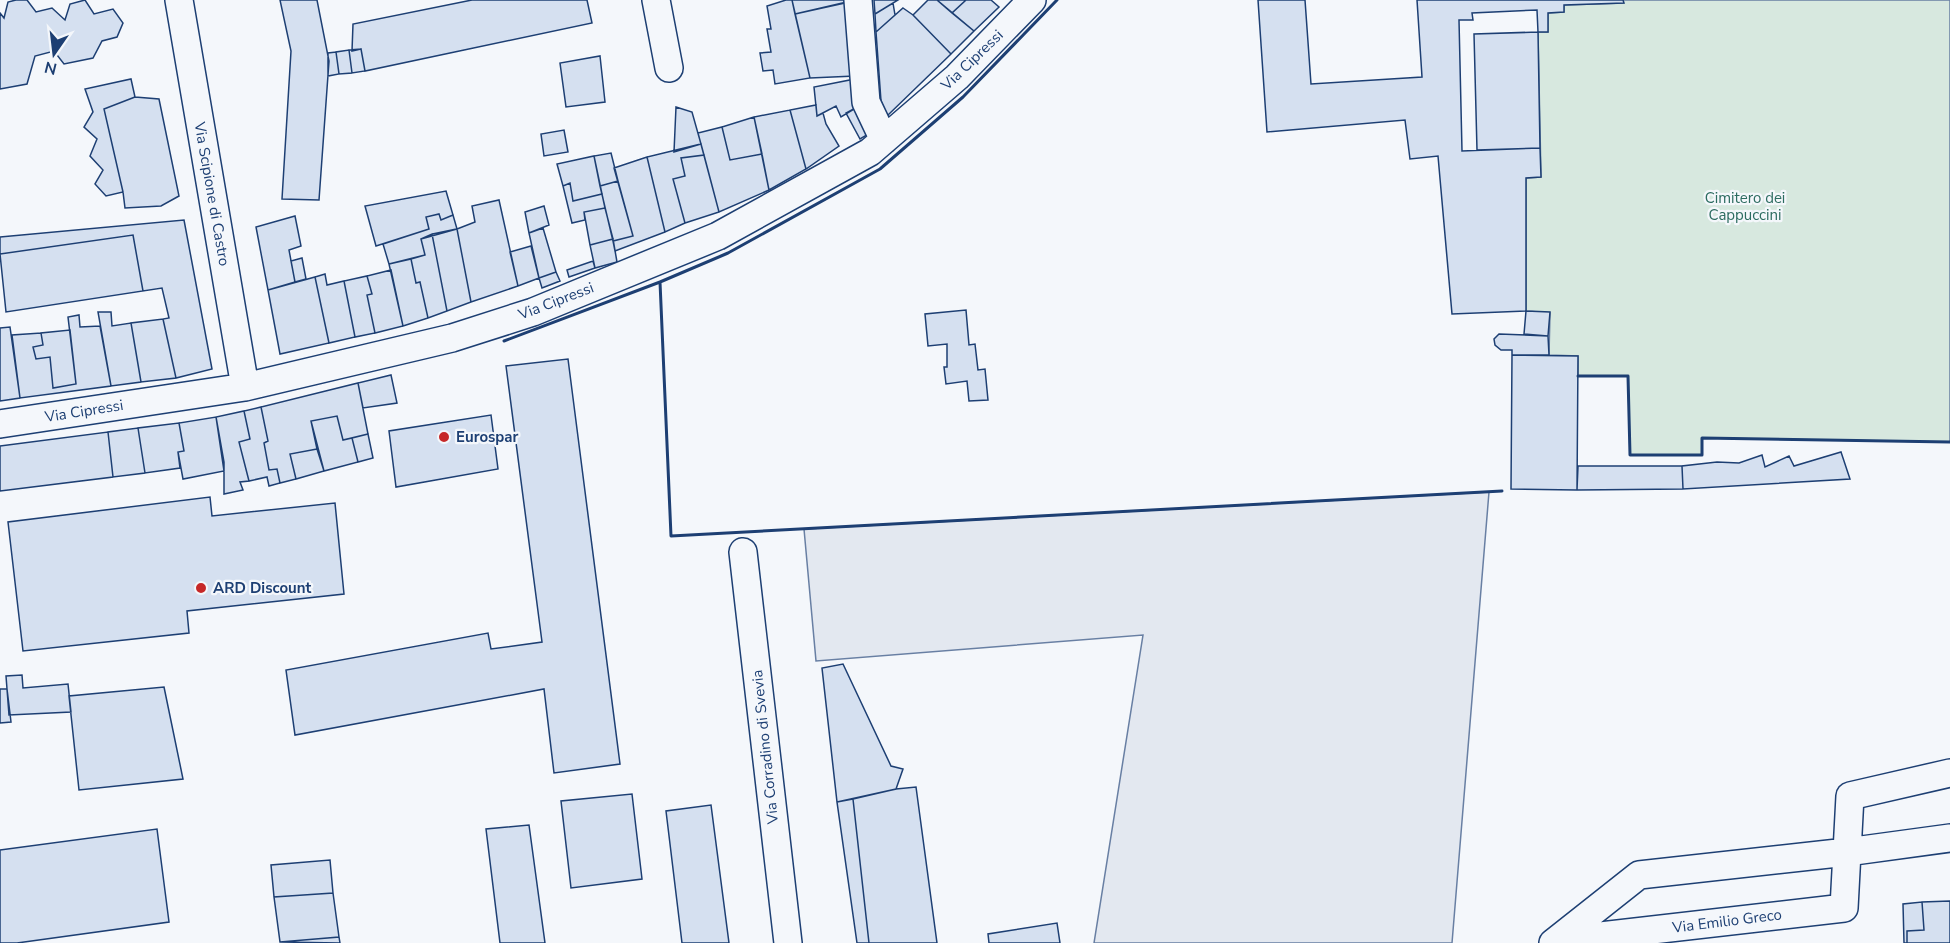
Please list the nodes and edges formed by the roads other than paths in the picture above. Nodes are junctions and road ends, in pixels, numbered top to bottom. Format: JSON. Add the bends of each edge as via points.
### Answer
{"nodes":[{"id":1,"x":179,"y":0,"type":"edge"},
{"id":2,"x":656,"y":0,"type":"edge"},
{"id":3,"x":858,"y":0,"type":"edge"},
{"id":4,"x":1032,"y":0,"type":"edge"},
{"id":5,"x":669,"y":68,"type":"dead end"},
{"id":6,"x":884,"y":140,"type":"junction"},
{"id":7,"x":245,"y":387,"type":"junction"},
{"id":8,"x":0,"y":424,"type":"edge"},
{"id":9,"x":743,"y":552,"type":"dead end"},
{"id":10,"x":1950,"y":773,"type":"edge"},
{"id":11,"x":1950,"y":838,"type":"edge"},
{"id":12,"x":1847,"y":852,"type":"junction"},
{"id":13,"x":1554,"y":942,"type":"edge"},
{"id":14,"x":788,"y":943,"type":"edge"}],
"edges":[{"from":1,"to":7,"type":"street","name":"Via Scipione di Castro"},
{"from":2,"to":5,"type":"street"},
{"from":3,"to":6,"type":"street","via":[[866,102]]},
{"from":4,"to":6,"type":"street","name":"Via Cipressi","via":[[957,77]]},
{"from":6,"to":7,"type":"street","name":"Via Cipressi","via":[[870,152],[718,236],[533,312],[452,338]]},
{"from":7,"to":8,"type":"street","name":"Via Cipressi"},
{"from":9,"to":14,"type":"street","name":"Via Corradino di Svevia"},
{"from":10,"to":12,"type":"street","name":"Via Emilio Greco","via":[[1850,796]]},
{"from":11,"to":12,"type":"street","name":"Via Emilio Greco"},
{"from":12,"to":13,"type":"street","name":"Via Emilio Greco","via":[[1640,875]]},
{"from":12,"to":13,"type":"street","name":"Via Emilio Greco","via":[[1844,908]]}]}
